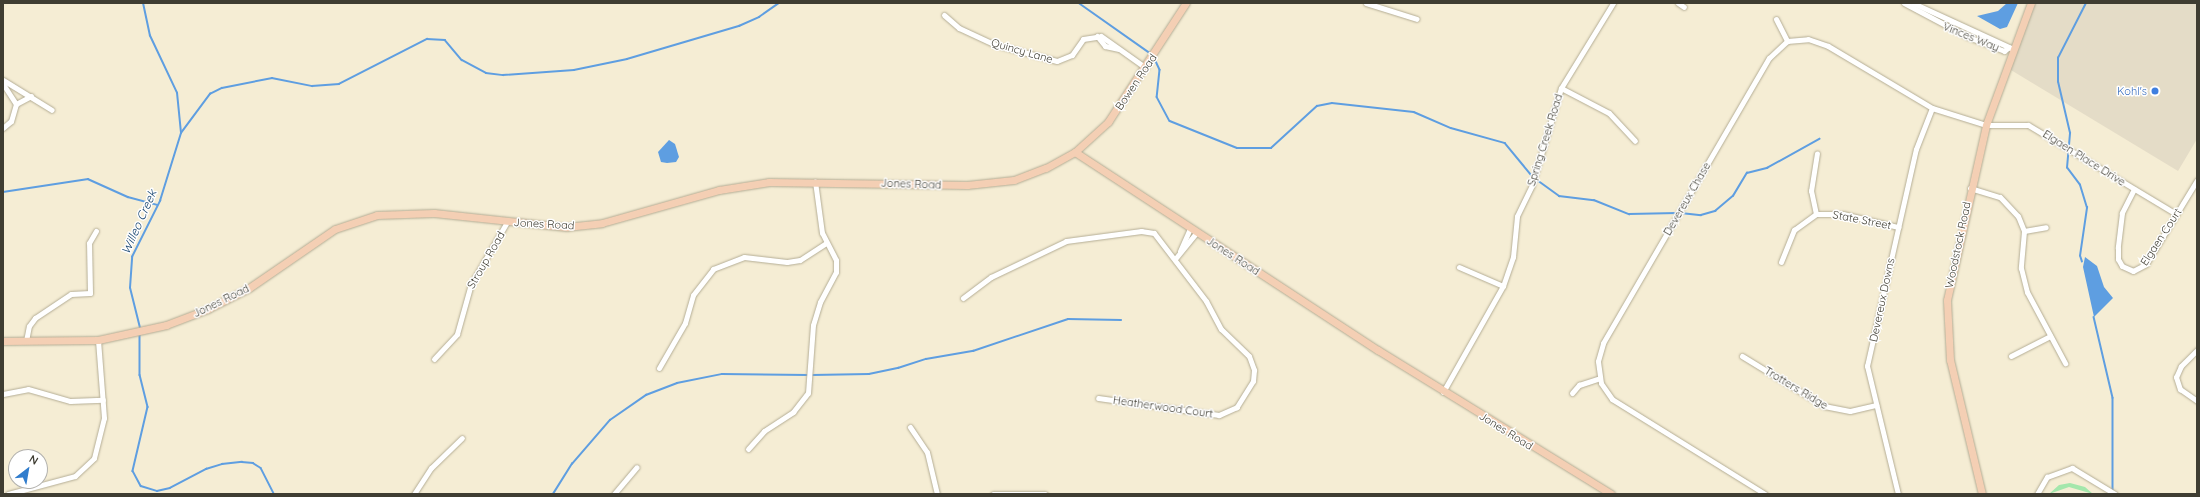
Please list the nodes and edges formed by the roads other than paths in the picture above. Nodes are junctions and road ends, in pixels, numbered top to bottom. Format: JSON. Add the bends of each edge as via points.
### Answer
{"nodes":[{"id":1,"x":1186,"y":3,"type":"edge"},
{"id":2,"x":1366,"y":3,"type":"edge"},
{"id":3,"x":1613,"y":3,"type":"edge"},
{"id":4,"x":1678,"y":3,"type":"edge"},
{"id":5,"x":1904,"y":3,"type":"edge"},
{"id":6,"x":1913,"y":3,"type":"edge"},
{"id":7,"x":2031,"y":3,"type":"edge"},
{"id":8,"x":1684,"y":7,"type":"dead end"},
{"id":9,"x":944,"y":15,"type":"dead end"},
{"id":10,"x":1417,"y":19,"type":"dead end"},
{"id":11,"x":1776,"y":19,"type":"dead end"},
{"id":12,"x":1787,"y":41,"type":"junction"},
{"id":13,"x":2011,"y":48,"type":"junction"},
{"id":14,"x":1146,"y":68,"type":"junction"},
{"id":15,"x":3,"y":80,"type":"edge"},
{"id":16,"x":3,"y":84,"type":"edge"},
{"id":17,"x":1561,"y":88,"type":"junction"},
{"id":18,"x":31,"y":96,"type":"junction"},
{"id":19,"x":16,"y":104,"type":"junction"},
{"id":20,"x":1932,"y":108,"type":"junction"},
{"id":21,"x":52,"y":110,"type":"dead end"},
{"id":22,"x":1986,"y":125,"type":"junction"},
{"id":23,"x":3,"y":128,"type":"edge"},
{"id":24,"x":1635,"y":140,"type":"dead end"},
{"id":25,"x":1075,"y":152,"type":"junction"},
{"id":26,"x":1817,"y":153,"type":"dead end"},
{"id":27,"x":2197,"y":180,"type":"edge"},
{"id":28,"x":816,"y":181,"type":"junction"},
{"id":29,"x":1970,"y":188,"type":"junction"},
{"id":30,"x":2134,"y":189,"type":"junction"},
{"id":31,"x":1816,"y":214,"type":"junction"},
{"id":32,"x":2176,"y":214,"type":"junction"},
{"id":33,"x":507,"y":222,"type":"junction"},
{"id":34,"x":1898,"y":227,"type":"junction"},
{"id":35,"x":2046,"y":228,"type":"dead end"},
{"id":36,"x":96,"y":231,"type":"dead end"},
{"id":37,"x":1193,"y":231,"type":"junction"},
{"id":38,"x":2024,"y":231,"type":"junction"},
{"id":39,"x":825,"y":244,"type":"junction"},
{"id":40,"x":1175,"y":259,"type":"junction"},
{"id":41,"x":1781,"y":262,"type":"dead end"},
{"id":42,"x":1459,"y":267,"type":"dead end"},
{"id":43,"x":1503,"y":286,"type":"junction"},
{"id":44,"x":963,"y":298,"type":"dead end"},
{"id":45,"x":2050,"y":336,"type":"junction"},
{"id":46,"x":98,"y":340,"type":"junction"},
{"id":47,"x":3,"y":341,"type":"edge"},
{"id":48,"x":26,"y":341,"type":"junction"},
{"id":49,"x":2197,"y":350,"type":"edge"},
{"id":50,"x":1742,"y":356,"type":"dead end"},
{"id":51,"x":2011,"y":356,"type":"dead end"},
{"id":52,"x":434,"y":359,"type":"dead end"},
{"id":53,"x":2065,"y":363,"type":"dead end"},
{"id":54,"x":659,"y":368,"type":"dead end"},
{"id":55,"x":1600,"y":378,"type":"junction"},
{"id":56,"x":1443,"y":392,"type":"junction"},
{"id":57,"x":1572,"y":393,"type":"dead end"},
{"id":58,"x":3,"y":394,"type":"edge"},
{"id":59,"x":1098,"y":398,"type":"dead end"},
{"id":60,"x":104,"y":400,"type":"junction"},
{"id":61,"x":2197,"y":401,"type":"edge"},
{"id":62,"x":1876,"y":406,"type":"junction"},
{"id":63,"x":910,"y":427,"type":"dead end"},
{"id":64,"x":462,"y":438,"type":"dead end"},
{"id":65,"x":748,"y":449,"type":"dead end"},
{"id":66,"x":637,"y":467,"type":"dead end"},
{"id":67,"x":8,"y":494,"type":"edge"},
{"id":68,"x":414,"y":494,"type":"edge"},
{"id":69,"x":614,"y":494,"type":"edge"},
{"id":70,"x":937,"y":494,"type":"edge"},
{"id":71,"x":993,"y":494,"type":"edge"},
{"id":72,"x":1045,"y":494,"type":"edge"},
{"id":73,"x":1611,"y":494,"type":"edge"},
{"id":74,"x":1765,"y":494,"type":"edge"},
{"id":75,"x":1898,"y":494,"type":"edge"},
{"id":76,"x":1982,"y":494,"type":"edge"},
{"id":77,"x":2037,"y":494,"type":"edge"},
{"id":78,"x":2115,"y":494,"type":"edge"}],
"edges":[{"from":1,"to":14,"type":"street","name":"Bowen Road"},
{"from":2,"to":10,"type":"street"},
{"from":3,"to":17,"type":"street","name":"Spring Creek Road"},
{"from":4,"to":8,"type":"street"},
{"from":5,"to":13,"type":"street","name":"Vinces Way","via":[[1968,37],[2004,51]]},
{"from":6,"to":13,"type":"street","name":"Vinces Way"},
{"from":7,"to":13,"type":"street","name":"Woodstock Road"},
{"from":9,"to":14,"type":"street","name":"Quincy Lane","via":[[959,28],[993,44],[1057,61],[1072,55],[1083,39],[1097,36],[1105,46],[1118,49]]},
{"from":11,"to":12,"type":"street"},
{"from":12,"to":20,"type":"street","via":[[1808,39],[1828,46]]},
{"from":12,"to":55,"type":"street","name":"Devereux Chase","via":[[1769,58],[1603,343],[1598,360]]},
{"from":13,"to":22,"type":"street","name":"Woodstock Road"},
{"from":14,"to":25,"type":"street","name":"Bowen Road","via":[[1108,122]]},
{"from":15,"to":18,"type":"street"},
{"from":16,"to":19,"type":"street"},
{"from":17,"to":24,"type":"street","via":[[1609,113]]},
{"from":17,"to":43,"type":"street","name":"Spring Creek Road","via":[[1532,185],[1517,216],[1513,257]]},
{"from":18,"to":19,"type":"street"},
{"from":18,"to":21,"type":"street"},
{"from":19,"to":23,"type":"street","via":[[11,121]]},
{"from":20,"to":22,"type":"street"},
{"from":20,"to":34,"type":"street","name":"Devereux Downs","via":[[1920,135]]},
{"from":22,"to":29,"type":"street","name":"Woodstock Road"},
{"from":22,"to":30,"type":"street","name":"Elgaen Place Drive","via":[[2028,125]]},
{"from":25,"to":28,"type":"street","name":"Jones Road","via":[[1035,173],[991,184]]},
{"from":25,"to":37,"type":"street","name":"Jones Road"},
{"from":26,"to":31,"type":"street","via":[[1811,191]]},
{"from":27,"to":32,"type":"street","name":"Elgaen Court"},
{"from":28,"to":33,"type":"street","name":"Jones Road","via":[[769,182],[719,190],[586,226],[557,227]]},
{"from":28,"to":39,"type":"street","via":[[817,207]]},
{"from":29,"to":38,"type":"street","via":[[2000,197],[2008,204]]},
{"from":29,"to":76,"type":"street","name":"Woodstock Road","via":[[1950,280],[1946,320],[1950,360]]},
{"from":30,"to":32,"type":"street","name":"Elgaen Place Drive"},
{"from":30,"to":32,"type":"street","name":"Elgaen Court","via":[[2122,214],[2118,248],[2118,259],[2127,270],[2140,269],[2146,264]]},
{"from":31,"to":34,"type":"street","name":"State Street","via":[[1843,214]]},
{"from":31,"to":41,"type":"street","name":"State Street","via":[[1802,222],[1790,236]]},
{"from":33,"to":46,"type":"street","name":"Jones Road","via":[[413,212],[366,217],[324,235],[234,297],[155,328]]},
{"from":33,"to":52,"type":"street","name":"Stroup Road","via":[[468,289],[457,334]]},
{"from":34,"to":62,"type":"street","name":"Devereux Downs","via":[[1868,366]]},
{"from":35,"to":38,"type":"street"},
{"from":36,"to":48,"type":"street","via":[[89,243],[90,293],[71,294],[35,318],[28,326]]},
{"from":37,"to":40,"type":"street"},
{"from":37,"to":56,"type":"street","name":"Jones Road"},
{"from":38,"to":45,"type":"street","via":[[2022,277]]},
{"from":39,"to":54,"type":"street","via":[[800,260],[787,262],[744,257],[712,269],[693,295],[685,324]]},
{"from":39,"to":65,"type":"street","via":[[836,260],[836,272],[820,302],[813,325],[808,393],[793,412],[776,421]]},
{"from":40,"to":44,"type":"street","name":"Heatherwood Court","via":[[1158,237],[1149,231],[1072,239],[990,277]]},
{"from":40,"to":59,"type":"street","name":"Heatherwood Court","via":[[1206,301],[1221,329],[1249,356],[1254,370],[1251,386],[1237,407],[1219,415]]},
{"from":42,"to":43,"type":"street"},
{"from":43,"to":56,"type":"street","name":"Spring Creek Road"},
{"from":45,"to":51,"type":"street"},
{"from":45,"to":53,"type":"street"},
{"from":46,"to":48,"type":"street","name":"Jones Road"},
{"from":46,"to":60,"type":"street"},
{"from":47,"to":48,"type":"street","name":"Jones Road"},
{"from":49,"to":61,"type":"street","via":[[2181,366],[2176,377],[2180,389]]},
{"from":50,"to":62,"type":"street","name":"Trotters Ridge","via":[[1824,406],[1850,411]]},
{"from":55,"to":57,"type":"street","via":[[1579,385]]},
{"from":55,"to":74,"type":"street","name":"Devereux Chase","via":[[1612,399]]},
{"from":56,"to":73,"type":"street","name":"Jones Road"},
{"from":58,"to":60,"type":"street","via":[[28,389],[70,401]]},
{"from":60,"to":67,"type":"street","via":[[100,440],[86,467],[75,476]]},
{"from":62,"to":75,"type":"street","name":"Devereux Downs"},
{"from":63,"to":70,"type":"street","via":[[927,452]]},
{"from":64,"to":68,"type":"street","via":[[431,468]]},
{"from":66,"to":69,"type":"street"},
{"from":71,"to":72,"type":"street"},
{"from":77,"to":78,"type":"street","via":[[2047,477],[2072,468]]}]}
